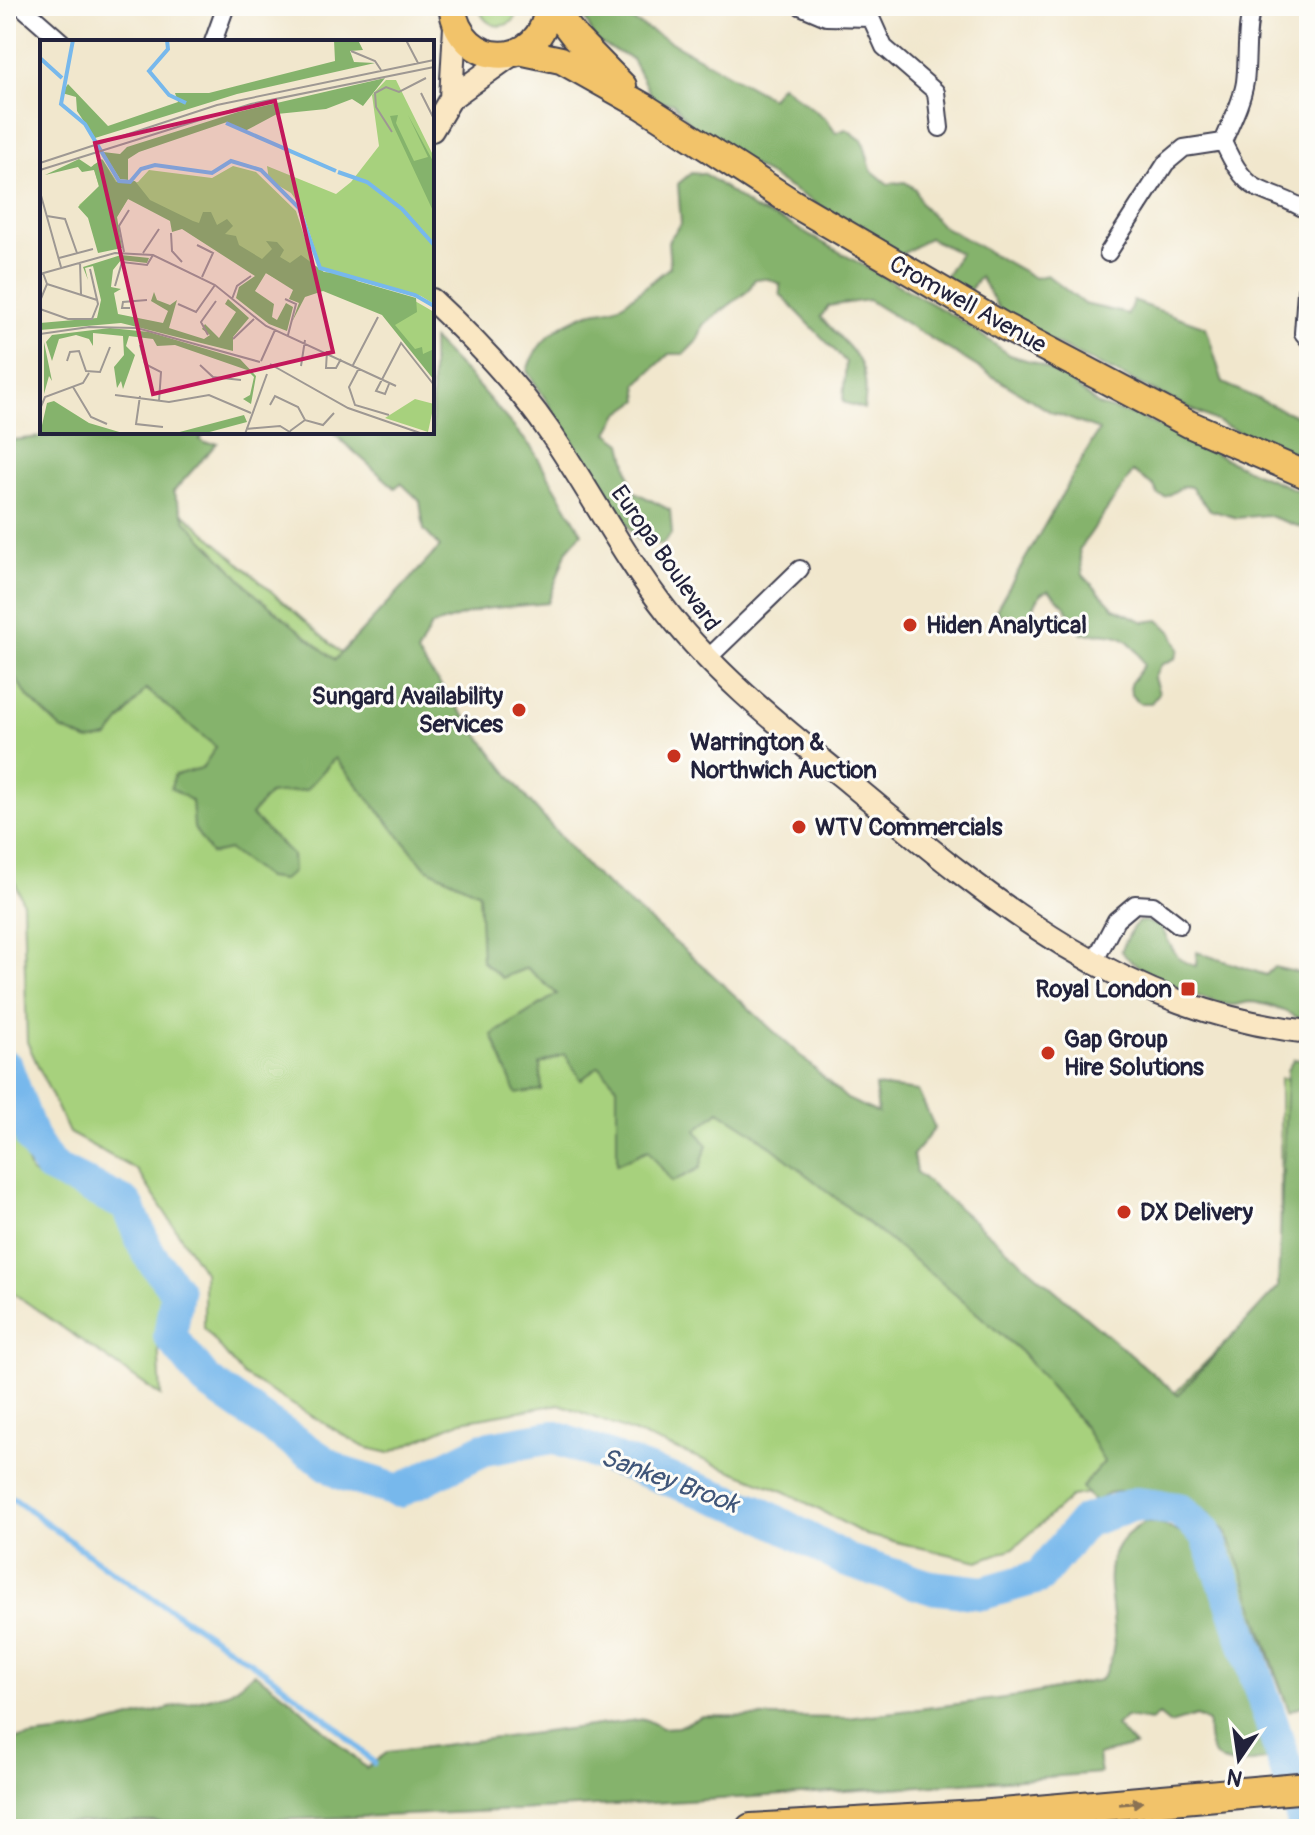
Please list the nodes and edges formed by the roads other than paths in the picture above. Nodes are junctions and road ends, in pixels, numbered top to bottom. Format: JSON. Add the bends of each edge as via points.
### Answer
{"nodes":[{"id":1,"x":21,"y":6,"type":"edge"},
{"id":2,"x":226,"y":6,"type":"edge"},
{"id":3,"x":549,"y":6,"type":"edge"},
{"id":4,"x":800,"y":6,"type":"edge"},
{"id":5,"x":1253,"y":6,"type":"edge"},
{"id":6,"x":874,"y":12,"type":"edge"},
{"id":7,"x":451,"y":15,"type":"edge"},
{"id":8,"x":60,"y":40,"type":"edge"},
{"id":9,"x":214,"y":40,"type":"edge"},
{"id":10,"x":516,"y":52,"type":"junction"},
{"id":11,"x":451,"y":98,"type":"junction"},
{"id":12,"x":643,"y":106,"type":"junction"},
{"id":13,"x":434,"y":127,"type":"edge"},
{"id":14,"x":940,"y":128,"type":"dead end"},
{"id":15,"x":1223,"y":142,"type":"junction"},
{"id":16,"x":1309,"y":212,"type":"edge"},
{"id":17,"x":1108,"y":253,"type":"dead end"},
{"id":18,"x":1309,"y":286,"type":"edge"},
{"id":19,"x":434,"y":302,"type":"edge"},
{"id":20,"x":1309,"y":340,"type":"edge"},
{"id":21,"x":1309,"y":476,"type":"edge"},
{"id":22,"x":800,"y":569,"type":"dead end"},
{"id":23,"x":707,"y":659,"type":"junction"},
{"id":24,"x":1179,"y":925,"type":"dead end"},
{"id":25,"x":1093,"y":964,"type":"junction"},
{"id":26,"x":1309,"y":1032,"type":"edge"},
{"id":27,"x":1309,"y":1787,"type":"edge"},
{"id":28,"x":751,"y":1829,"type":"edge"}],
"edges":[{"from":1,"to":8,"type":"street"},
{"from":2,"to":9,"type":"street"},
{"from":3,"to":10,"type":"main road","via":[[541,32]]},
{"from":3,"to":12,"type":"main road","name":"Cromwell Avenue"},
{"from":4,"to":6,"type":"street","via":[[826,17]]},
{"from":5,"to":15,"type":"street","via":[[1244,87]]},
{"from":6,"to":14,"type":"street","via":[[884,47],[936,92]]},
{"from":7,"to":10,"type":"main road","name":"Cromwell Avenue","via":[[473,47],[500,55]]},
{"from":7,"to":11,"type":"street"},
{"from":10,"to":11,"type":"street"},
{"from":10,"to":12,"type":"main road","name":"Cromwell Avenue","via":[[561,60]]},
{"from":11,"to":13,"type":"street"},
{"from":12,"to":21,"type":"main road","name":"Cromwell Avenue","via":[[793,203],[1005,327],[1189,424]]},
{"from":15,"to":16,"type":"street","via":[[1253,187]]},
{"from":15,"to":17,"type":"street","via":[[1184,148],[1166,163]]},
{"from":18,"to":20,"type":"street","via":[[1303,333]]},
{"from":19,"to":23,"type":"street","name":"Europa Boulevard","via":[[524,398],[648,585]]},
{"from":22,"to":23,"type":"street"},
{"from":23,"to":25,"type":"street","name":"Europa Boulevard","via":[[899,823],[1038,930]]},
{"from":24,"to":25,"type":"street","via":[[1162,909],[1135,904],[1116,920]]},
{"from":25,"to":26,"type":"street","name":"Europa Boulevard","via":[[1204,1009]]},
{"from":28,"to":27,"type":"highway","one_way":true,"via":[[979,1816]]}]}
